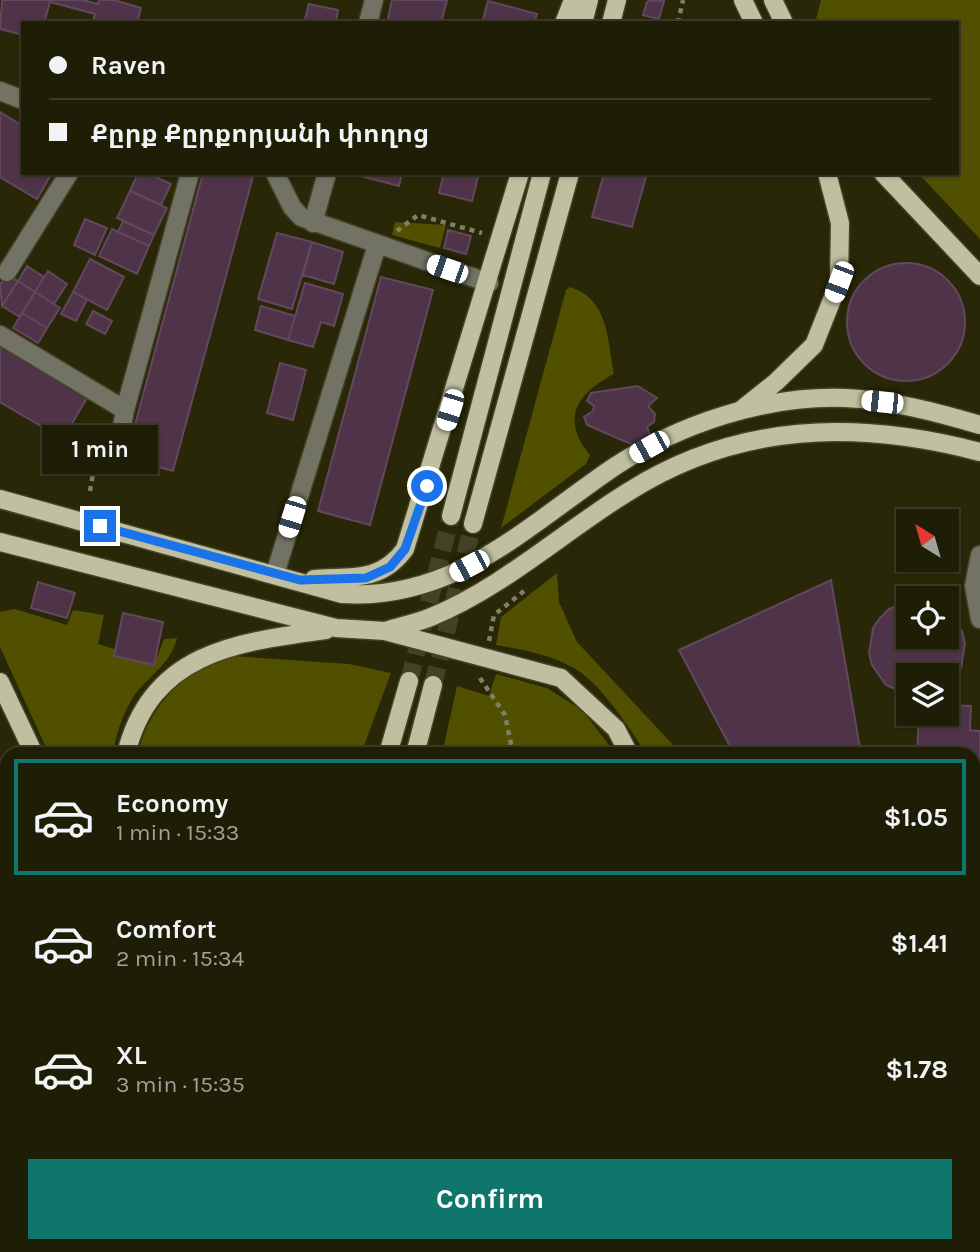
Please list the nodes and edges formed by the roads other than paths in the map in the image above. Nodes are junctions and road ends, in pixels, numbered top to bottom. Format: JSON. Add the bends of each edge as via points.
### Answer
{"nodes":[{"id":1,"x":374,"y":0,"type":"edge"},
{"id":2,"x":573,"y":0,"type":"edge"},
{"id":3,"x":589,"y":0,"type":"edge"},
{"id":4,"x":743,"y":0,"type":"edge"},
{"id":5,"x":773,"y":0,"type":"edge"},
{"id":6,"x":369,"y":21,"type":"edge"},
{"id":7,"x":565,"y":21,"type":"edge"},
{"id":8,"x":584,"y":21,"type":"edge"},
{"id":9,"x":753,"y":21,"type":"edge"},
{"id":10,"x":783,"y":21,"type":"edge"},
{"id":11,"x":0,"y":91,"type":"edge"},
{"id":12,"x":21,"y":99,"type":"edge"},
{"id":13,"x":68,"y":175,"type":"edge"},
{"id":14,"x":189,"y":175,"type":"edge"},
{"id":15,"x":276,"y":175,"type":"edge"},
{"id":16,"x":326,"y":175,"type":"edge"},
{"id":17,"x":519,"y":175,"type":"edge"},
{"id":18,"x":541,"y":175,"type":"edge"},
{"id":19,"x":568,"y":175,"type":"edge"},
{"id":20,"x":828,"y":175,"type":"edge"},
{"id":21,"x":885,"y":175,"type":"edge"},
{"id":22,"x":313,"y":223,"type":"junction"},
{"id":23,"x":377,"y":245,"type":"junction"},
{"id":24,"x":7,"y":272,"type":"dead end"},
{"id":25,"x":980,"y":276,"type":"edge"},
{"id":26,"x":489,"y":283,"type":"junction"},
{"id":27,"x":0,"y":335,"type":"edge"},
{"id":28,"x":125,"y":410,"type":"junction"},
{"id":29,"x":739,"y":412,"type":"junction"},
{"id":30,"x":980,"y":425,"type":"edge"},
{"id":31,"x":980,"y":452,"type":"edge"},
{"id":32,"x":114,"y":466,"type":"dead end"},
{"id":33,"x":0,"y":499,"type":"edge"},
{"id":34,"x":451,"y":516,"type":"tunnel mouth"},
{"id":35,"x":473,"y":524,"type":"tunnel mouth"},
{"id":36,"x":0,"y":542,"type":"edge"},
{"id":37,"x":980,"y":555,"type":"edge"},
{"id":38,"x":275,"y":574,"type":"junction"},
{"id":39,"x":300,"y":580,"type":"junction"},
{"id":40,"x":980,"y":618,"type":"edge"},
{"id":41,"x":336,"y":628,"type":"junction"},
{"id":42,"x":386,"y":631,"type":"junction"},
{"id":43,"x":410,"y":681,"type":"tunnel mouth"},
{"id":44,"x":0,"y":682,"type":"edge"},
{"id":45,"x":433,"y":685,"type":"tunnel mouth"},
{"id":46,"x":31,"y":747,"type":"edge"},
{"id":47,"x":128,"y":747,"type":"edge"},
{"id":48,"x":390,"y":747,"type":"edge"},
{"id":49,"x":417,"y":747,"type":"edge"},
{"id":50,"x":625,"y":747,"type":"edge"}],
"edges":[{"from":1,"to":6,"type":"street"},
{"from":2,"to":7,"type":"main road"},
{"from":3,"to":8,"type":"main road"},
{"from":4,"to":9,"type":"main road"},
{"from":5,"to":10,"type":"main road"},
{"from":11,"to":12,"type":"street"},
{"from":13,"to":24,"type":"street"},
{"from":14,"to":28,"type":"street"},
{"from":15,"to":22,"type":"street","via":[[292,207]]},
{"from":16,"to":22,"type":"street"},
{"from":17,"to":26,"type":"main road"},
{"from":18,"to":34,"type":"main road"},
{"from":19,"to":35,"type":"main road"},
{"from":20,"to":29,"type":"main road","via":[[840,223],[839,282],[814,345]]},
{"from":21,"to":25,"type":"main road"},
{"from":22,"to":23,"type":"street"},
{"from":23,"to":26,"type":"street"},
{"from":23,"to":38,"type":"street"},
{"from":26,"to":39,"type":"main road","via":[[405,549],[390,567],[366,578]]},
{"from":27,"to":28,"type":"street"},
{"from":28,"to":32,"type":"street"},
{"from":29,"to":30,"type":"main road","via":[[810,398],[846,398]]},
{"from":29,"to":39,"type":"main road","via":[[649,447],[484,558],[430,583],[377,596],[342,594]]},
{"from":31,"to":42,"type":"main road","via":[[906,435],[862,431],[755,440],[711,453],[663,471],[627,492],[467,599]]},
{"from":33,"to":38,"type":"main road"},
{"from":36,"to":41,"type":"main road"},
{"from":37,"to":40,"type":"street","via":[[974,586]]},
{"from":38,"to":39,"type":"main road"},
{"from":41,"to":42,"type":"main road"},
{"from":41,"to":47,"type":"main road","via":[[235,644],[200,659],[152,697],[135,720]]},
{"from":42,"to":50,"type":"main road","via":[[561,678],[616,729]]},
{"from":43,"to":48,"type":"main road"},
{"from":44,"to":46,"type":"main road"},
{"from":45,"to":49,"type":"main road"}]}
